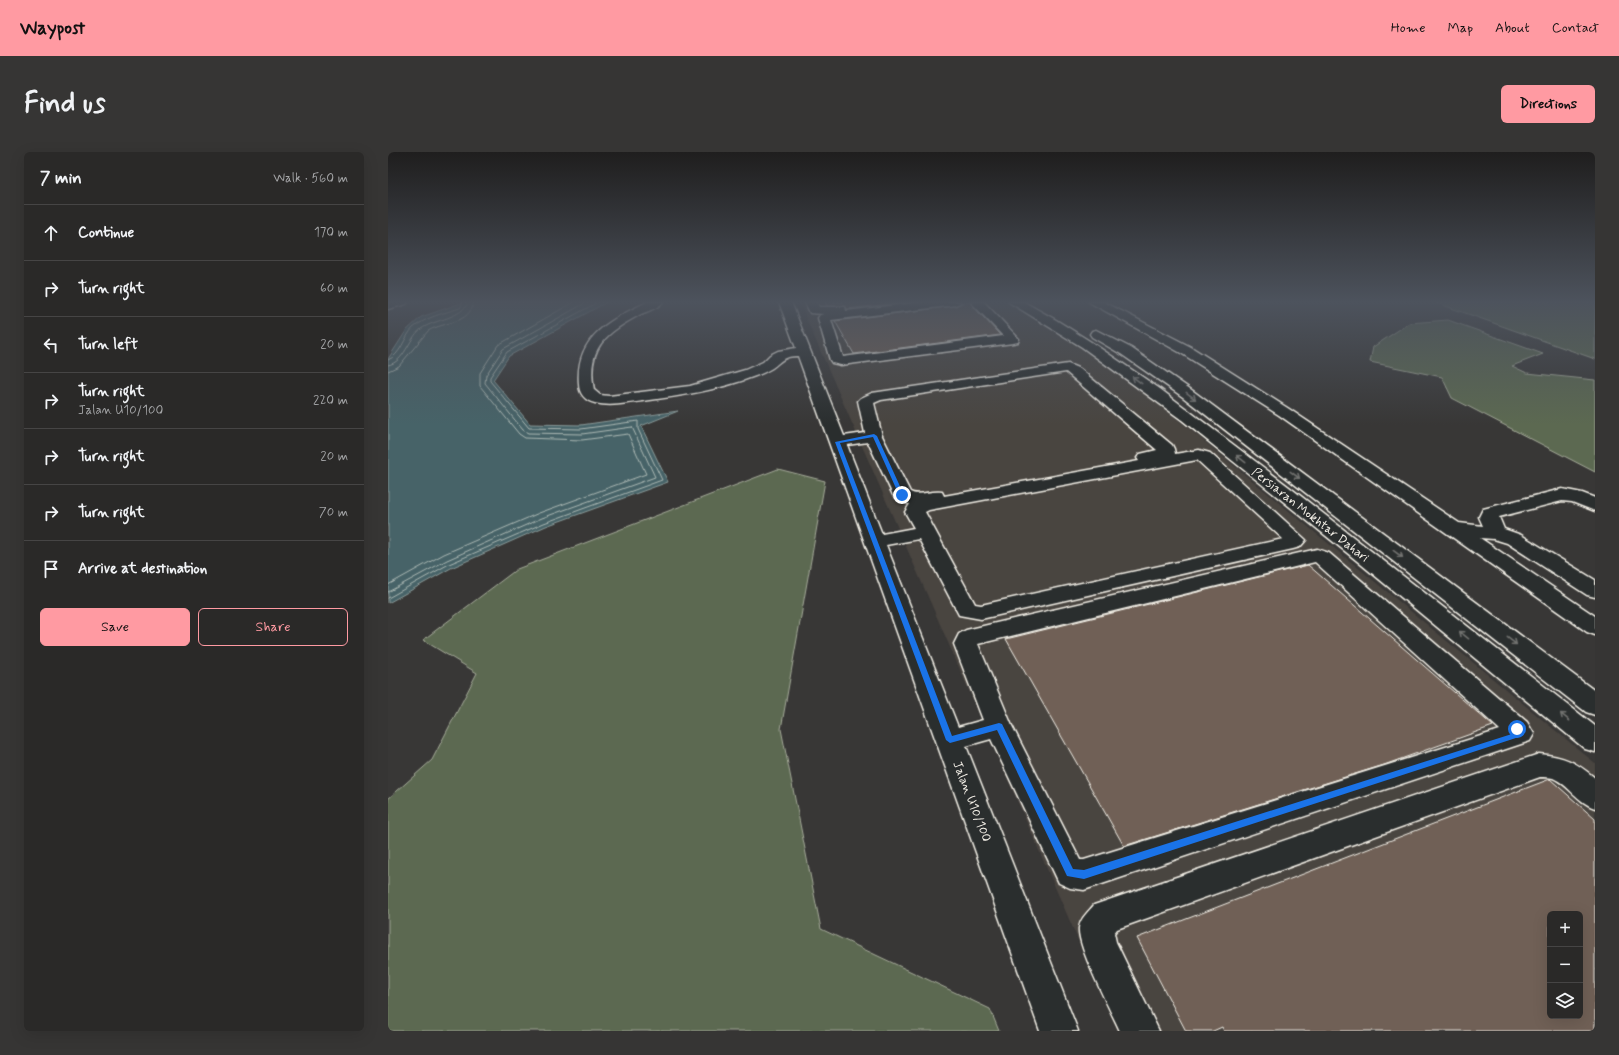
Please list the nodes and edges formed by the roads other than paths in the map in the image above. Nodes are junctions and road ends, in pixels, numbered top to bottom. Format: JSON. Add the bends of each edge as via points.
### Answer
{"nodes":[{"id":1,"x":594,"y":343,"type":"edge"},
{"id":2,"x":831,"y":343,"type":"edge"},
{"id":3,"x":981,"y":343,"type":"edge"},
{"id":4,"x":1085,"y":343,"type":"edge"},
{"id":5,"x":1111,"y":343,"type":"edge"},
{"id":6,"x":1173,"y":343,"type":"edge"},
{"id":7,"x":800,"y":344,"type":"joint"},
{"id":8,"x":874,"y":436,"type":"junction"},
{"id":9,"x":837,"y":442,"type":"junction"},
{"id":10,"x":1595,"y":505,"type":"edge"},
{"id":11,"x":1451,"y":528,"type":"junction"},
{"id":12,"x":925,"y":532,"type":"junction"},
{"id":13,"x":1496,"y":533,"type":"junction"},
{"id":14,"x":875,"y":541,"type":"junction"},
{"id":15,"x":1595,"y":590,"type":"edge"},
{"id":16,"x":1595,"y":627,"type":"edge"},
{"id":17,"x":1595,"y":705,"type":"edge"},
{"id":18,"x":999,"y":726,"type":"junction"},
{"id":19,"x":950,"y":740,"type":"junction"},
{"id":20,"x":1595,"y":742,"type":"edge"},
{"id":21,"x":1595,"y":796,"type":"edge"},
{"id":22,"x":1059,"y":1031,"type":"edge"},
{"id":23,"x":1140,"y":1031,"type":"edge"}],
"edges":[{"from":1,"to":7,"type":"street","via":[[590,350],[585,380],[587,392],[596,399],[608,401],[691,390],[750,373],[768,365],[775,358]]},
{"from":2,"to":3,"type":"street","via":[[837,360],[841,361]]},
{"from":20,"to":4,"type":"street","name":"Persiaran Mokhtar Dahari","one_way":true,"via":[[1438,614],[1216,440]]},
{"from":5,"to":17,"type":"street","name":"Persiaran Mokhtar Dahari","one_way":true,"via":[[1188,394]]},
{"from":6,"to":11,"type":"street","via":[[1278,408]]},
{"from":7,"to":9,"type":"street","name":"Jalan U10/100"},
{"from":8,"to":8,"type":"street","via":[[902,495],[913,500],[1167,453],[1166,449],[1068,368],[877,396],[866,402]]},
{"from":8,"to":9,"type":"street"},
{"from":9,"to":14,"type":"street","name":"Jalan U10/100"},
{"from":10,"to":13,"type":"street","via":[[1582,498],[1562,495],[1490,513],[1489,517]]},
{"from":11,"to":13,"type":"street"},
{"from":11,"to":16,"type":"street"},
{"from":12,"to":12,"type":"street","via":[[916,512],[917,508],[924,505],[1198,455],[1204,457],[1296,540],[1294,543],[975,612],[967,610]]},
{"from":12,"to":14,"type":"street"},
{"from":13,"to":15,"type":"street","via":[[1514,539]]},
{"from":14,"to":19,"type":"street","name":"Jalan U10/100"},
{"from":18,"to":18,"type":"street","via":[[966,644],[970,638],[1317,555],[1520,734],[1078,875],[1070,873]]},
{"from":18,"to":19,"type":"street"},
{"from":19,"to":22,"type":"street","name":"Jalan U10/100"},
{"from":21,"to":23,"type":"street","via":[[1571,775],[1557,767],[1539,765],[1106,917],[1096,928],[1099,945]]}]}
